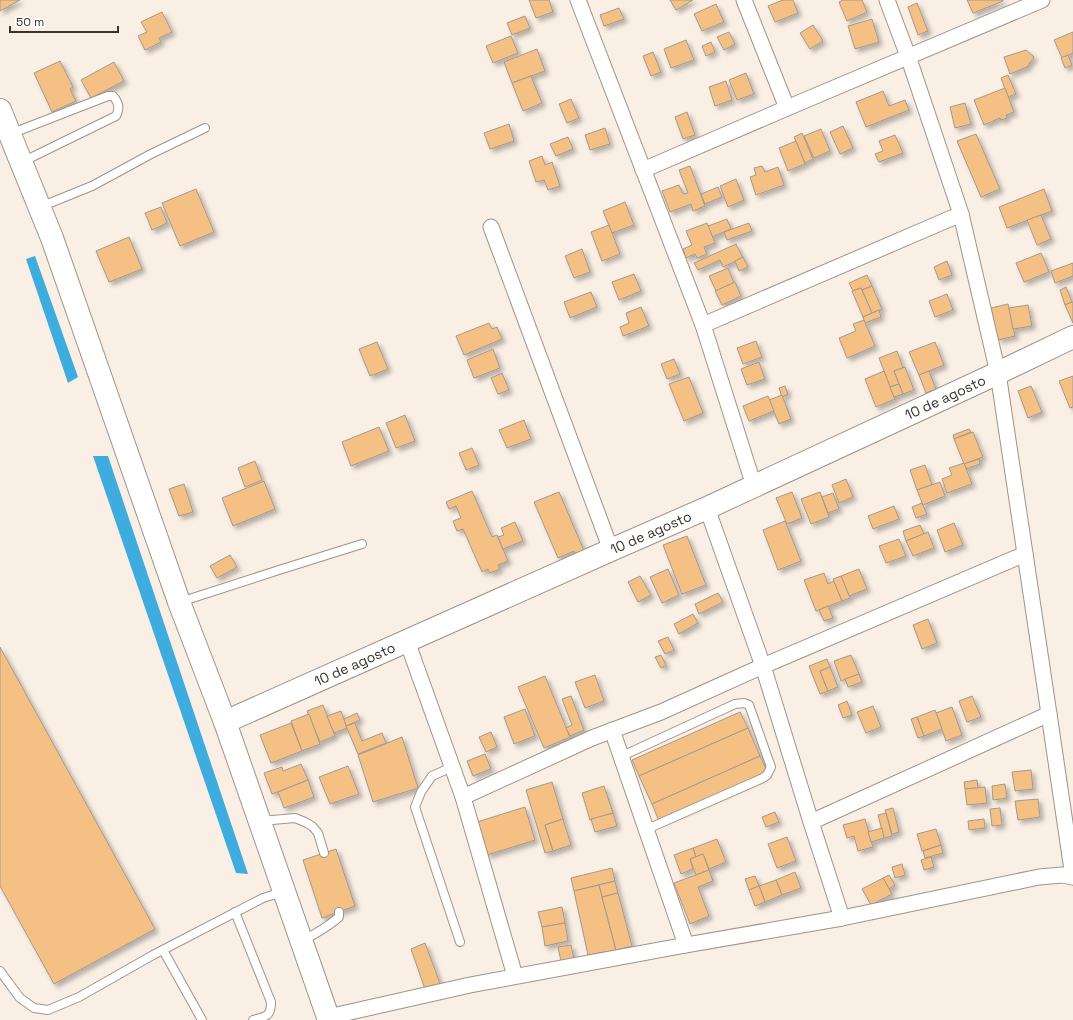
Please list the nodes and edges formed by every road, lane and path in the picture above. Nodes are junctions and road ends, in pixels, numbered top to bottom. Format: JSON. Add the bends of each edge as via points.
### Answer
{"nodes":[{"id":1,"x":578,"y":0,"type":"edge"},
{"id":2,"x":744,"y":0,"type":"edge"},
{"id":3,"x":887,"y":0,"type":"edge"},
{"id":4,"x":1042,"y":0,"type":"edge"},
{"id":5,"x":908,"y":56,"type":"junction"},
{"id":6,"x":787,"y":108,"type":"junction"},
{"id":7,"x":0,"y":110,"type":"edge"},
{"id":8,"x":205,"y":128,"type":"dead end"},
{"id":9,"x":10,"y":134,"type":"junction"},
{"id":10,"x":21,"y":162,"type":"junction"},
{"id":11,"x":643,"y":170,"type":"junction"},
{"id":12,"x":39,"y":208,"type":"junction"},
{"id":13,"x":961,"y":214,"type":"junction"},
{"id":14,"x":491,"y":227,"type":"dead end"},
{"id":15,"x":703,"y":325,"type":"junction"},
{"id":16,"x":1073,"y":337,"type":"edge"},
{"id":17,"x":998,"y":373,"type":"junction"},
{"id":18,"x":754,"y":486,"type":"junction"},
{"id":19,"x":707,"y":508,"type":"junction"},
{"id":20,"x":362,"y":544,"type":"dead end"},
{"id":21,"x":611,"y":550,"type":"junction"},
{"id":22,"x":1025,"y":554,"type":"junction"},
{"id":23,"x":179,"y":602,"type":"junction"},
{"id":24,"x":407,"y":641,"type":"junction"},
{"id":25,"x":763,"y":666,"type":"junction"},
{"id":26,"x":1050,"y":714,"type":"junction"},
{"id":27,"x":225,"y":722,"type":"junction"},
{"id":28,"x":612,"y":730,"type":"junction"},
{"id":29,"x":622,"y":756,"type":"junction"},
{"id":30,"x":452,"y":768,"type":"junction"},
{"id":31,"x":463,"y":797,"type":"junction"},
{"id":32,"x":260,"y":822,"type":"junction"},
{"id":33,"x":811,"y":822,"type":"junction"},
{"id":34,"x":646,"y":829,"type":"junction"},
{"id":35,"x":324,"y":853,"type":"dead end"},
{"id":36,"x":1073,"y":877,"type":"edge"},
{"id":37,"x":284,"y":892,"type":"junction"},
{"id":38,"x":234,"y":912,"type":"junction"},
{"id":39,"x":339,"y":912,"type":"dead end"},
{"id":40,"x":842,"y":918,"type":"junction"},
{"id":41,"x":301,"y":941,"type":"junction"},
{"id":42,"x":460,"y":942,"type":"dead end"},
{"id":43,"x":686,"y":945,"type":"junction"},
{"id":44,"x":163,"y":950,"type":"junction"},
{"id":45,"x":0,"y":971,"type":"edge"},
{"id":46,"x":516,"y":976,"type":"junction"},
{"id":47,"x":328,"y":1018,"type":"edge"},
{"id":48,"x":202,"y":1020,"type":"edge"},
{"id":49,"x":253,"y":1020,"type":"edge"}],
"edges":[{"from":1,"to":11,"type":"street"},
{"from":2,"to":6,"type":"street"},
{"from":3,"to":5,"type":"street"},
{"from":4,"to":5,"type":"street"},
{"from":5,"to":6,"type":"street"},
{"from":5,"to":13,"type":"street"},
{"from":6,"to":11,"type":"street"},
{"from":7,"to":9,"type":"main road"},
{"from":8,"to":12,"type":"lane","via":[[92,186]]},
{"from":9,"to":10,"type":"main road"},
{"from":9,"to":10,"type":"lane","via":[[108,96],[113,96],[117,101],[119,107],[116,116]]},
{"from":10,"to":12,"type":"main road"},
{"from":11,"to":15,"type":"street"},
{"from":12,"to":23,"type":"main road","via":[[52,238]]},
{"from":13,"to":15,"type":"street"},
{"from":13,"to":17,"type":"street"},
{"from":14,"to":21,"type":"street"},
{"from":15,"to":18,"type":"street"},
{"from":16,"to":17,"type":"main road","name":"10 de agosto"},
{"from":17,"to":18,"type":"main road","name":"10 de agosto"},
{"from":17,"to":22,"type":"street"},
{"from":18,"to":19,"type":"main road","name":"10 de agosto"},
{"from":19,"to":21,"type":"main road","name":"10 de agosto"},
{"from":19,"to":25,"type":"street"},
{"from":20,"to":23,"type":"lane"},
{"from":21,"to":24,"type":"main road","name":"10 de agosto"},
{"from":22,"to":25,"type":"street"},
{"from":22,"to":26,"type":"street"},
{"from":23,"to":27,"type":"main road"},
{"from":24,"to":27,"type":"main road","name":"10 de agosto"},
{"from":24,"to":30,"type":"street"},
{"from":25,"to":28,"type":"street","via":[[661,712]]},
{"from":25,"to":33,"type":"street"},
{"from":26,"to":33,"type":"street"},
{"from":26,"to":36,"type":"street"},
{"from":27,"to":32,"type":"main road"},
{"from":28,"to":29,"type":"street"},
{"from":28,"to":31,"type":"street"},
{"from":29,"to":34,"type":"street"},
{"from":29,"to":34,"type":"lane","via":[[735,704],[744,703],[749,705],[771,767],[763,778]]},
{"from":30,"to":31,"type":"street"},
{"from":30,"to":42,"type":"lane","via":[[432,776],[421,792],[415,808]]},
{"from":31,"to":46,"type":"street"},
{"from":32,"to":35,"type":"lane","via":[[295,818],[305,822],[318,833]]},
{"from":32,"to":37,"type":"main road"},
{"from":33,"to":40,"type":"street"},
{"from":34,"to":43,"type":"street"},
{"from":36,"to":40,"type":"street","via":[[1039,877]]},
{"from":37,"to":38,"type":"lane","via":[[262,898]]},
{"from":37,"to":41,"type":"main road"},
{"from":38,"to":44,"type":"lane"},
{"from":38,"to":49,"type":"lane","via":[[271,1002],[271,1010],[266,1016]]},
{"from":39,"to":41,"type":"lane","via":[[339,917],[332,923]]},
{"from":40,"to":43,"type":"street"},
{"from":41,"to":47,"type":"main road"},
{"from":43,"to":46,"type":"street"},
{"from":44,"to":45,"type":"lane","via":[[79,997],[48,1010],[34,1008],[20,998]]},
{"from":44,"to":48,"type":"lane"},
{"from":46,"to":47,"type":"street"}]}
